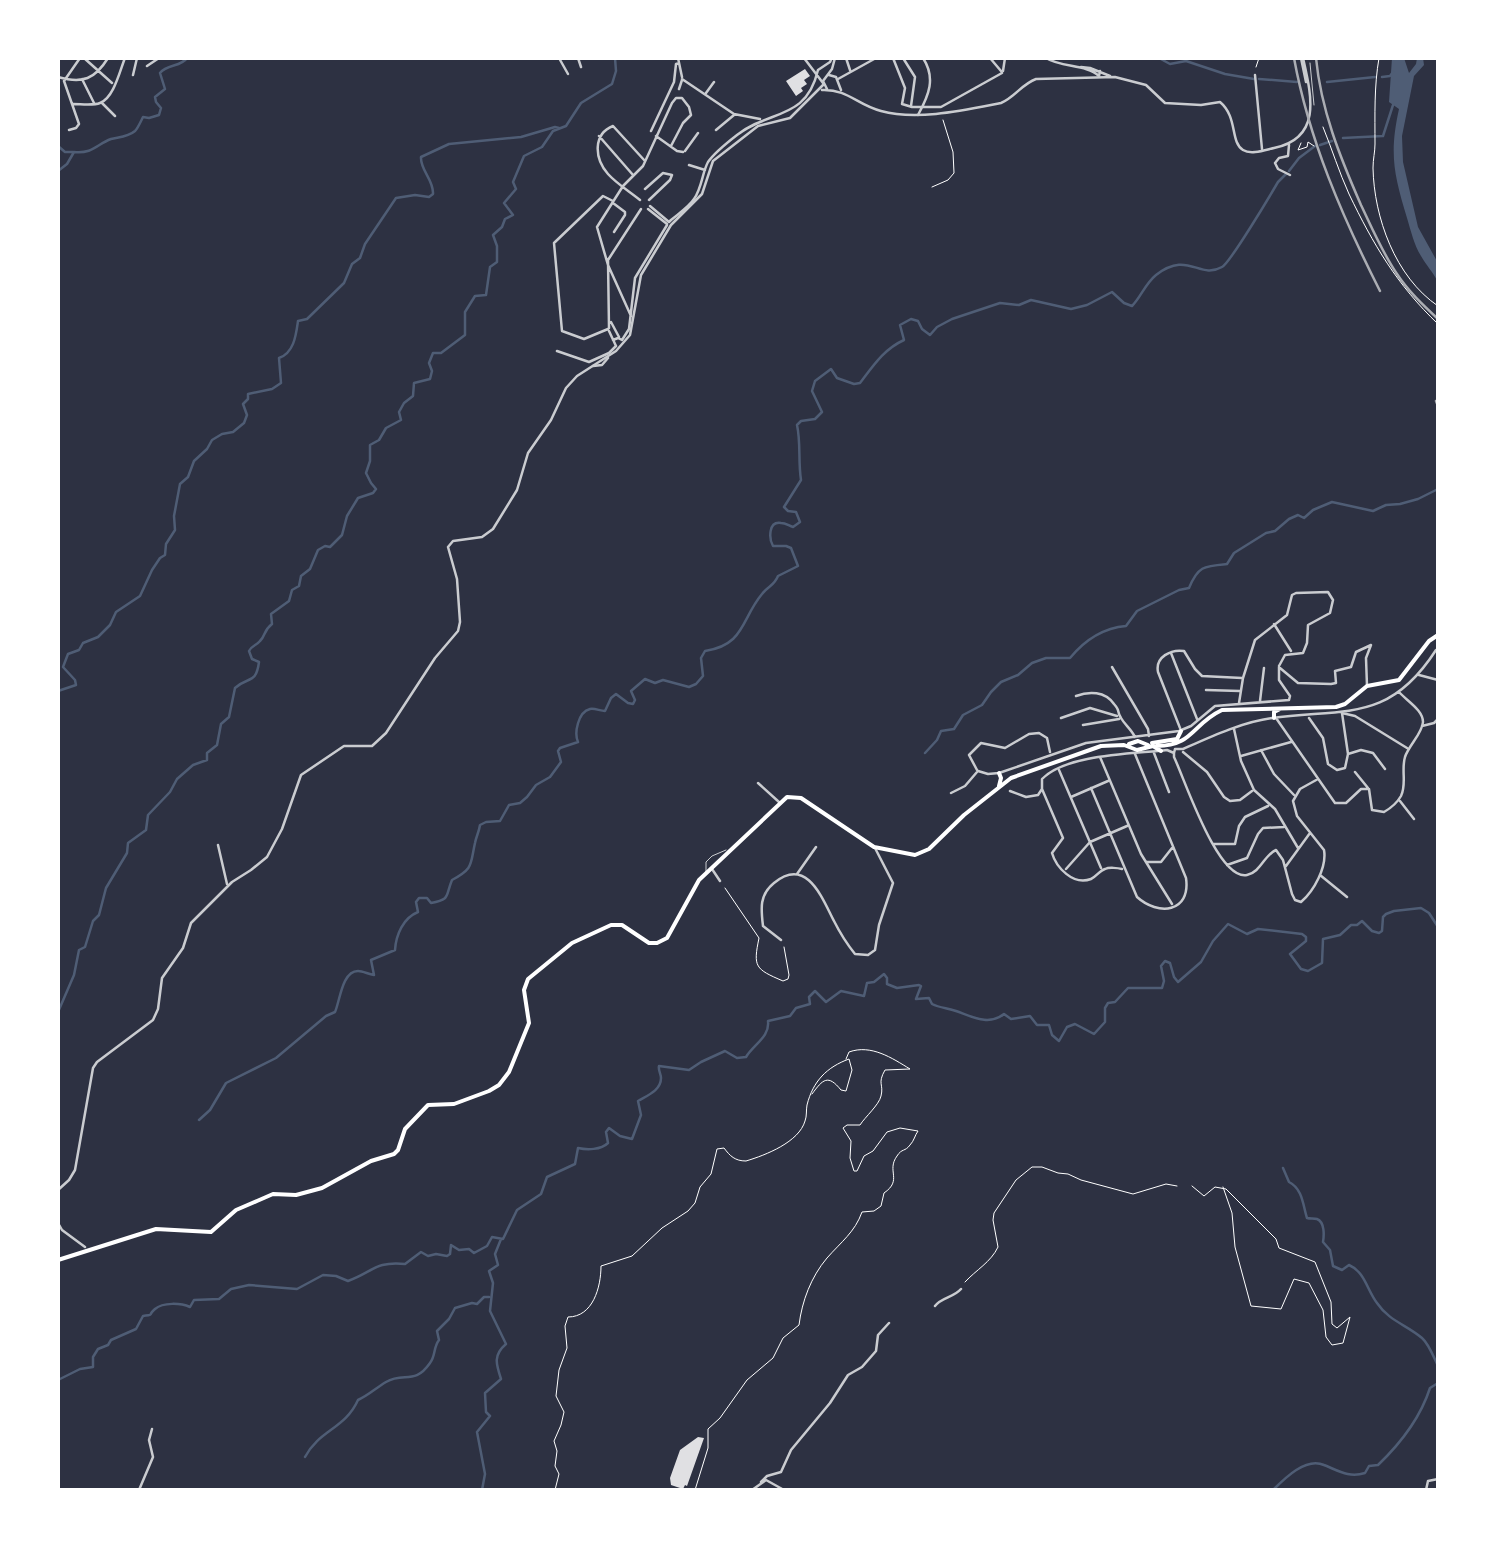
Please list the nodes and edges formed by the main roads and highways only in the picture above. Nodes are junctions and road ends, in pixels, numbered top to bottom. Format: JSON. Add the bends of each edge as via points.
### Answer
{"nodes":[{"id":1,"x":1438,"y":636,"type":"edge"},
{"id":2,"x":1271,"y":707,"type":"junction"},
{"id":3,"x":1181,"y":730,"type":"road end"},
{"id":4,"x":1089,"y":742,"type":"road end"},
{"id":5,"x":1115,"y":745,"type":"junction"},
{"id":6,"x":1141,"y":746,"type":"junction"},
{"id":7,"x":1096,"y":747,"type":"junction"},
{"id":8,"x":1164,"y":751,"type":"road end"},
{"id":9,"x":1100,"y":758,"type":"road end"},
{"id":10,"x":1005,"y":785,"type":"junction"},
{"id":11,"x":58,"y":1262,"type":"edge"}],
"edges":[{"from":1,"to":2,"type":"main road","via":[[1401,679],[1366,686],[1344,704]]},
{"from":2,"to":2,"type":"main road","via":[[1270,712],[1274,718],[1274,712]]},
{"from":2,"to":6,"type":"main road","via":[[1218,712],[1179,744]]},
{"from":3,"to":6,"type":"main road","via":[[1177,740]]},
{"from":4,"to":7,"type":"main road"},
{"from":5,"to":6,"type":"main road"},
{"from":5,"to":7,"type":"main road"},
{"from":5,"to":9,"type":"main road","via":[[1102,748]]},
{"from":6,"to":8,"type":"main road"},
{"from":7,"to":10,"type":"main road"},
{"from":10,"to":10,"type":"main road","via":[[1005,780],[1000,776]]},
{"from":10,"to":11,"type":"main road","via":[[930,848],[908,855],[874,847],[789,796],[709,870],[664,940],[649,943],[614,924],[572,943],[531,976],[524,988],[528,1027],[509,1072],[489,1091],[426,1106],[394,1154],[322,1188],[273,1194],[240,1208],[211,1232],[164,1228]]}]}
